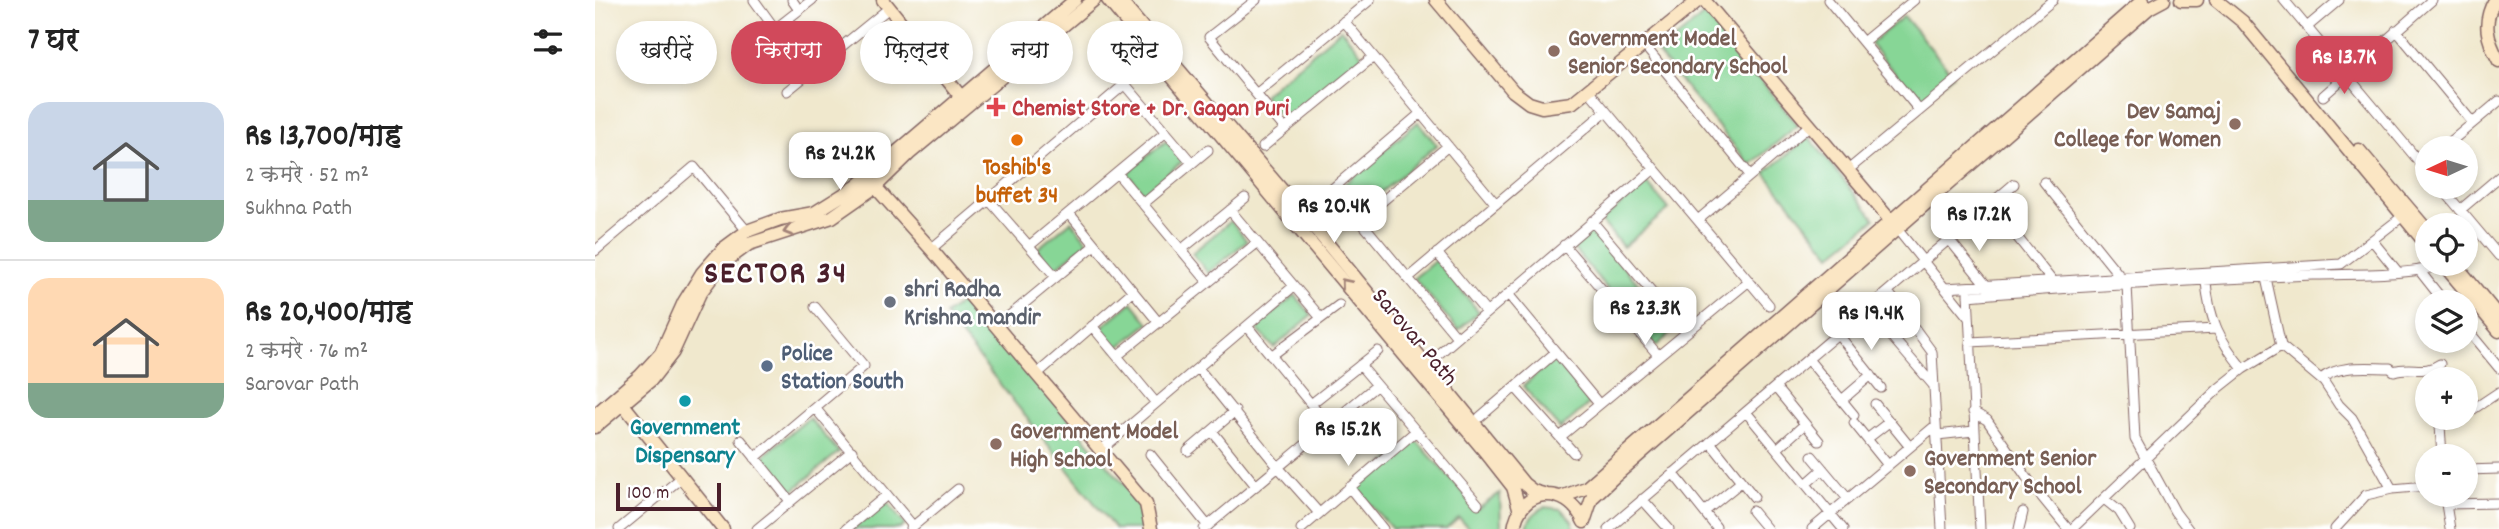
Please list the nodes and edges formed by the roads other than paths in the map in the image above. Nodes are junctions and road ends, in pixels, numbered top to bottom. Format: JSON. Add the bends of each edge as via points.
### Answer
{"nodes":[{"id":1,"x":754,"y":0,"type":"edge"},
{"id":2,"x":792,"y":0,"type":"edge"},
{"id":3,"x":812,"y":0,"type":"edge"},
{"id":4,"x":1075,"y":0,"type":"edge"},
{"id":5,"x":1094,"y":0,"type":"edge"},
{"id":6,"x":1108,"y":0,"type":"edge"},
{"id":7,"x":1119,"y":0,"type":"edge"},
{"id":8,"x":1256,"y":0,"type":"edge"},
{"id":9,"x":1370,"y":0,"type":"edge"},
{"id":10,"x":1436,"y":0,"type":"edge"},
{"id":11,"x":1702,"y":0,"type":"edge"},
{"id":12,"x":1828,"y":0,"type":"edge"},
{"id":13,"x":1914,"y":0,"type":"edge"},
{"id":14,"x":2053,"y":0,"type":"edge"},
{"id":15,"x":2143,"y":0,"type":"edge"},
{"id":16,"x":2164,"y":0,"type":"edge"},
{"id":17,"x":2182,"y":0,"type":"edge"},
{"id":18,"x":2197,"y":0,"type":"edge"},
{"id":19,"x":2216,"y":0,"type":"edge"},
{"id":20,"x":2232,"y":0,"type":"edge"},
{"id":21,"x":2284,"y":0,"type":"edge"},
{"id":22,"x":2339,"y":0,"type":"edge"},
{"id":23,"x":2432,"y":0,"type":"edge"},
{"id":24,"x":2495,"y":0,"type":"edge"},
{"id":25,"x":886,"y":4,"type":"edge"},
{"id":26,"x":799,"y":10,"type":"junction"},
{"id":27,"x":1344,"y":21,"type":"junction"},
{"id":28,"x":2307,"y":27,"type":"junction"},
{"id":29,"x":2396,"y":30,"type":"junction"},
{"id":30,"x":1863,"y":42,"type":"junction"},
{"id":31,"x":1644,"y":45,"type":"junction"},
{"id":32,"x":1373,"y":57,"type":"junction"},
{"id":33,"x":2499,"y":61,"type":"edge"},
{"id":34,"x":2346,"y":75,"type":"junction"},
{"id":35,"x":786,"y":90,"type":"dead end"},
{"id":36,"x":1589,"y":91,"type":"junction"},
{"id":37,"x":1256,"y":94,"type":"junction"},
{"id":38,"x":2323,"y":96,"type":"dead end"},
{"id":39,"x":2499,"y":101,"type":"edge"},
{"id":40,"x":965,"y":102,"type":"junction"},
{"id":41,"x":1919,"y":110,"type":"junction"},
{"id":42,"x":1606,"y":111,"type":"junction"},
{"id":43,"x":1421,"y":113,"type":"junction"},
{"id":44,"x":2473,"y":123,"type":"junction"},
{"id":45,"x":1810,"y":125,"type":"junction"},
{"id":46,"x":1285,"y":129,"type":"junction"},
{"id":47,"x":1166,"y":132,"type":"junction"},
{"id":48,"x":2458,"y":136,"type":"edge"},
{"id":49,"x":1448,"y":146,"type":"junction"},
{"id":50,"x":1263,"y":147,"type":"dead end"},
{"id":51,"x":1208,"y":150,"type":"dead end"},
{"id":52,"x":2415,"y":153,"type":"edge"},
{"id":53,"x":1192,"y":163,"type":"junction"},
{"id":54,"x":1654,"y":169,"type":"junction"},
{"id":55,"x":1848,"y":170,"type":"junction"},
{"id":56,"x":1117,"y":173,"type":"junction"},
{"id":57,"x":1750,"y":175,"type":"junction"},
{"id":58,"x":2499,"y":177,"type":"edge"},
{"id":59,"x":871,"y":182,"type":"junction"},
{"id":60,"x":2044,"y":182,"type":"dead end"},
{"id":61,"x":2014,"y":184,"type":"dead end"},
{"id":62,"x":1333,"y":188,"type":"junction"},
{"id":63,"x":1245,"y":198,"type":"dead end"},
{"id":64,"x":989,"y":200,"type":"junction"},
{"id":65,"x":2452,"y":200,"type":"edge"},
{"id":66,"x":1990,"y":203,"type":"junction"},
{"id":67,"x":1143,"y":204,"type":"junction"},
{"id":68,"x":1496,"y":204,"type":"junction"},
{"id":69,"x":1311,"y":206,"type":"dead end"},
{"id":70,"x":1230,"y":210,"type":"junction"},
{"id":71,"x":2460,"y":210,"type":"junction"},
{"id":72,"x":1069,"y":213,"type":"junction"},
{"id":73,"x":2403,"y":216,"type":"junction"},
{"id":74,"x":2415,"y":216,"type":"edge"},
{"id":75,"x":1360,"y":219,"type":"junction"},
{"id":76,"x":1698,"y":220,"type":"junction"},
{"id":77,"x":1592,"y":221,"type":"junction"},
{"id":78,"x":1894,"y":225,"type":"junction"},
{"id":79,"x":2415,"y":230,"type":"edge"},
{"id":80,"x":747,"y":231,"type":"junction"},
{"id":81,"x":1948,"y":238,"type":"junction"},
{"id":82,"x":2372,"y":240,"type":"junction"},
{"id":83,"x":1257,"y":243,"type":"junction"},
{"id":84,"x":1095,"y":245,"type":"junction"},
{"id":85,"x":1029,"y":246,"type":"junction"},
{"id":86,"x":1564,"y":246,"type":"junction"},
{"id":87,"x":931,"y":248,"type":"junction"},
{"id":88,"x":1181,"y":250,"type":"junction"},
{"id":89,"x":595,"y":251,"type":"edge"},
{"id":90,"x":1437,"y":253,"type":"junction"},
{"id":91,"x":2499,"y":256,"type":"edge"},
{"id":92,"x":1924,"y":262,"type":"junction"},
{"id":93,"x":2415,"y":270,"type":"edge"},
{"id":94,"x":2398,"y":271,"type":"junction"},
{"id":95,"x":2424,"y":276,"type":"edge"},
{"id":96,"x":2451,"y":276,"type":"edge"},
{"id":97,"x":2465,"y":276,"type":"edge"},
{"id":98,"x":1056,"y":277,"type":"junction"},
{"id":99,"x":1408,"y":278,"type":"junction"},
{"id":100,"x":2266,"y":278,"type":"junction"},
{"id":101,"x":1749,"y":281,"type":"junction"},
{"id":102,"x":2125,"y":281,"type":"junction"},
{"id":103,"x":1208,"y":282,"type":"junction"},
{"id":104,"x":2053,"y":282,"type":"junction"},
{"id":105,"x":2206,"y":282,"type":"junction"},
{"id":106,"x":1294,"y":286,"type":"junction"},
{"id":107,"x":1986,"y":286,"type":"junction"},
{"id":108,"x":1945,"y":288,"type":"junction"},
{"id":109,"x":2435,"y":290,"type":"edge"},
{"id":110,"x":1133,"y":291,"type":"junction"},
{"id":111,"x":1888,"y":292,"type":"junction"},
{"id":112,"x":1968,"y":292,"type":"junction"},
{"id":113,"x":1508,"y":294,"type":"junction"},
{"id":114,"x":1339,"y":305,"type":"dead end"},
{"id":115,"x":1769,"y":305,"type":"dead end"},
{"id":116,"x":815,"y":307,"type":"dead end"},
{"id":117,"x":1868,"y":309,"type":"junction"},
{"id":118,"x":1486,"y":312,"type":"junction"},
{"id":119,"x":1321,"y":317,"type":"junction"},
{"id":120,"x":2499,"y":317,"type":"edge"},
{"id":121,"x":1969,"y":318,"type":"junction"},
{"id":122,"x":1159,"y":323,"type":"junction"},
{"id":123,"x":997,"y":326,"type":"junction"},
{"id":124,"x":1092,"y":326,"type":"junction"},
{"id":125,"x":1247,"y":326,"type":"junction"},
{"id":126,"x":2216,"y":329,"type":"junction"},
{"id":127,"x":2499,"y":331,"type":"edge"},
{"id":128,"x":1686,"y":332,"type":"junction"},
{"id":129,"x":1838,"y":334,"type":"junction"},
{"id":130,"x":2131,"y":335,"type":"junction"},
{"id":131,"x":1457,"y":337,"type":"junction"},
{"id":132,"x":1970,"y":342,"type":"junction"},
{"id":133,"x":2478,"y":343,"type":"edge"},
{"id":134,"x":2281,"y":346,"type":"junction"},
{"id":135,"x":1378,"y":351,"type":"dead end"},
{"id":136,"x":1556,"y":352,"type":"junction"},
{"id":137,"x":1658,"y":355,"type":"junction"},
{"id":138,"x":1117,"y":356,"type":"junction"},
{"id":139,"x":1271,"y":356,"type":"junction"},
{"id":140,"x":1435,"y":356,"type":"dead end"},
{"id":141,"x":1808,"y":359,"type":"junction"},
{"id":142,"x":2440,"y":364,"type":"dead end"},
{"id":143,"x":1360,"y":365,"type":"junction"},
{"id":144,"x":1198,"y":368,"type":"junction"},
{"id":145,"x":2243,"y":369,"type":"junction"},
{"id":146,"x":2499,"y":369,"type":"edge"},
{"id":147,"x":1037,"y":374,"type":"junction"},
{"id":148,"x":1871,"y":375,"type":"junction"},
{"id":149,"x":2321,"y":379,"type":"junction"},
{"id":150,"x":1377,"y":385,"type":"junction"},
{"id":151,"x":1934,"y":386,"type":"junction"},
{"id":152,"x":1515,"y":387,"type":"junction"},
{"id":153,"x":1775,"y":387,"type":"junction"},
{"id":154,"x":1881,"y":388,"type":"dead end"},
{"id":155,"x":2499,"y":392,"type":"edge"},
{"id":156,"x":1842,"y":400,"type":"junction"},
{"id":157,"x":620,"y":401,"type":"junction"},
{"id":158,"x":1156,"y":403,"type":"junction"},
{"id":159,"x":1311,"y":404,"type":"junction"},
{"id":160,"x":1599,"y":404,"type":"junction"},
{"id":161,"x":1875,"y":404,"type":"dead end"},
{"id":162,"x":2478,"y":406,"type":"edge"},
{"id":163,"x":815,"y":408,"type":"junction"},
{"id":164,"x":1235,"y":411,"type":"junction"},
{"id":165,"x":1746,"y":412,"type":"junction"},
{"id":166,"x":1973,"y":412,"type":"junction"},
{"id":167,"x":595,"y":415,"type":"edge"},
{"id":168,"x":1480,"y":417,"type":"dead end"},
{"id":169,"x":1889,"y":422,"type":"junction"},
{"id":170,"x":1805,"y":424,"type":"junction"},
{"id":171,"x":1328,"y":425,"type":"junction"},
{"id":172,"x":595,"y":426,"type":"edge"},
{"id":173,"x":1212,"y":430,"type":"junction"},
{"id":174,"x":1936,"y":430,"type":"junction"},
{"id":175,"x":1416,"y":431,"type":"junction"},
{"id":176,"x":1974,"y":431,"type":"junction"},
{"id":177,"x":1560,"y":437,"type":"junction"},
{"id":178,"x":1867,"y":439,"type":"junction"},
{"id":179,"x":741,"y":440,"type":"dead end"},
{"id":180,"x":1819,"y":441,"type":"dead end"},
{"id":181,"x":1710,"y":442,"type":"junction"},
{"id":182,"x":1910,"y":447,"type":"junction"},
{"id":183,"x":1777,"y":449,"type":"junction"},
{"id":184,"x":1101,"y":450,"type":"junction"},
{"id":185,"x":852,"y":451,"type":"junction"},
{"id":186,"x":1188,"y":451,"type":"dead end"},
{"id":187,"x":1574,"y":453,"type":"dead end"},
{"id":188,"x":1150,"y":454,"type":"dead end"},
{"id":189,"x":1812,"y":456,"type":"dead end"},
{"id":190,"x":755,"y":457,"type":"junction"},
{"id":191,"x":2146,"y":458,"type":"junction"},
{"id":192,"x":1888,"y":465,"type":"junction"},
{"id":193,"x":1278,"y":467,"type":"junction"},
{"id":194,"x":1823,"y":469,"type":"junction"},
{"id":195,"x":2499,"y":469,"type":"edge"},
{"id":196,"x":2478,"y":470,"type":"edge"},
{"id":197,"x":1673,"y":473,"type":"junction"},
{"id":198,"x":681,"y":478,"type":"junction"},
{"id":199,"x":1741,"y":482,"type":"junction"},
{"id":200,"x":1805,"y":484,"type":"junction"},
{"id":201,"x":1256,"y":486,"type":"junction"},
{"id":202,"x":1349,"y":487,"type":"junction"},
{"id":203,"x":2415,"y":487,"type":"edge"},
{"id":204,"x":958,"y":489,"type":"dead end"},
{"id":205,"x":2392,"y":489,"type":"junction"},
{"id":206,"x":887,"y":495,"type":"junction"},
{"id":207,"x":1547,"y":495,"type":"junction"},
{"id":208,"x":1561,"y":497,"type":"junction"},
{"id":209,"x":1754,"y":497,"type":"dead end"},
{"id":210,"x":1642,"y":499,"type":"junction"},
{"id":211,"x":1848,"y":499,"type":"junction"},
{"id":212,"x":2104,"y":499,"type":"junction"},
{"id":213,"x":790,"y":502,"type":"junction"},
{"id":214,"x":2478,"y":502,"type":"edge"},
{"id":215,"x":2499,"y":503,"type":"edge"},
{"id":216,"x":1478,"y":505,"type":"dead end"},
{"id":217,"x":2447,"y":507,"type":"edge"},
{"id":218,"x":1520,"y":511,"type":"junction"},
{"id":219,"x":1752,"y":511,"type":"dead end"},
{"id":220,"x":1704,"y":512,"type":"junction"},
{"id":221,"x":2023,"y":512,"type":"dead end"},
{"id":222,"x":1319,"y":513,"type":"junction"},
{"id":223,"x":1830,"y":514,"type":"junction"},
{"id":224,"x":1584,"y":525,"type":"edge"},
{"id":225,"x":1716,"y":527,"type":"dead end"},
{"id":226,"x":1762,"y":527,"type":"edge"},
{"id":227,"x":623,"y":528,"type":"edge"},
{"id":228,"x":911,"y":528,"type":"edge"},
{"id":229,"x":1206,"y":528,"type":"edge"},
{"id":230,"x":723,"y":529,"type":"edge"},
{"id":231,"x":757,"y":529,"type":"edge"},
{"id":232,"x":846,"y":529,"type":"edge"},
{"id":233,"x":1151,"y":529,"type":"edge"},
{"id":234,"x":1301,"y":529,"type":"edge"},
{"id":235,"x":1383,"y":529,"type":"edge"},
{"id":236,"x":1514,"y":529,"type":"edge"},
{"id":237,"x":1608,"y":529,"type":"edge"},
{"id":238,"x":1669,"y":529,"type":"edge"},
{"id":239,"x":1812,"y":529,"type":"edge"},
{"id":240,"x":1843,"y":529,"type":"edge"},
{"id":241,"x":1942,"y":529,"type":"edge"},
{"id":242,"x":1980,"y":529,"type":"edge"},
{"id":243,"x":2019,"y":529,"type":"edge"},
{"id":244,"x":2070,"y":529,"type":"edge"},
{"id":245,"x":2130,"y":529,"type":"edge"},
{"id":246,"x":2188,"y":529,"type":"edge"},
{"id":247,"x":2335,"y":529,"type":"edge"},
{"id":248,"x":2450,"y":529,"type":"edge"}],
"edges":[{"from":1,"to":26,"type":"street","via":[[775,29]]},
{"from":2,"to":26,"type":"street"},
{"from":3,"to":26,"type":"street"},
{"from":4,"to":40,"type":"main road"},
{"from":5,"to":40,"type":"main road"},
{"from":218,"to":6,"type":"main road","name":"Sarovar Path","one_way":true,"via":[[1513,487],[1491,459]]},
{"from":7,"to":207,"type":"main road","name":"Sarovar Path","via":[[1335,252],[1524,484]]},
{"from":8,"to":37,"type":"street","via":[[1209,37]]},
{"from":9,"to":27,"type":"street"},
{"from":10,"to":36,"type":"main road","via":[[1513,91],[1529,103],[1562,106]]},
{"from":11,"to":31,"type":"main road"},
{"from":11,"to":45,"type":"main road"},
{"from":12,"to":30,"type":"street"},
{"from":13,"to":30,"type":"street"},
{"from":14,"to":41,"type":"street"},
{"from":15,"to":78,"type":"main road"},
{"from":16,"to":78,"type":"main road","via":[[2148,8]]},
{"from":17,"to":18,"type":"main road"},
{"from":19,"to":73,"type":"main road","via":[[2243,22]]},
{"from":20,"to":74,"type":"main road"},
{"from":21,"to":28,"type":"street"},
{"from":22,"to":28,"type":"street"},
{"from":23,"to":29,"type":"street"},
{"from":24,"to":33,"type":"main road","via":[[2488,12],[2487,29]]},
{"from":25,"to":35,"type":"street"},
{"from":25,"to":40,"type":"main road"},
{"from":27,"to":32,"type":"street"},
{"from":27,"to":37,"type":"street"},
{"from":28,"to":34,"type":"street"},
{"from":29,"to":34,"type":"street"},
{"from":29,"to":44,"type":"street"},
{"from":30,"to":41,"type":"street"},
{"from":31,"to":36,"type":"main road"},
{"from":31,"to":57,"type":"street"},
{"from":32,"to":43,"type":"street"},
{"from":32,"to":46,"type":"street"},
{"from":34,"to":38,"type":"street"},
{"from":34,"to":52,"type":"street"},
{"from":36,"to":42,"type":"street"},
{"from":37,"to":46,"type":"street"},
{"from":39,"to":44,"type":"street"},
{"from":40,"to":59,"type":"main road","via":[[909,155]]},
{"from":41,"to":55,"type":"street"},
{"from":42,"to":54,"type":"street"},
{"from":42,"to":68,"type":"street"},
{"from":43,"to":49,"type":"street"},
{"from":43,"to":62,"type":"street"},
{"from":44,"to":48,"type":"street"},
{"from":45,"to":55,"type":"main road"},
{"from":45,"to":57,"type":"street"},
{"from":46,"to":50,"type":"street"},
{"from":47,"to":53,"type":"street"},
{"from":47,"to":56,"type":"street"},
{"from":47,"to":64,"type":"street","via":[[1125,84]]},
{"from":49,"to":68,"type":"street"},
{"from":49,"to":75,"type":"street"},
{"from":51,"to":53,"type":"street"},
{"from":53,"to":67,"type":"street"},
{"from":54,"to":76,"type":"street"},
{"from":54,"to":77,"type":"street"},
{"from":55,"to":78,"type":"main road"},
{"from":56,"to":67,"type":"street"},
{"from":56,"to":72,"type":"street"},
{"from":57,"to":76,"type":"street"},
{"from":58,"to":71,"type":"street"},
{"from":59,"to":80,"type":"main road","via":[[814,213]]},
{"from":59,"to":87,"type":"main road"},
{"from":59,"to":157,"type":"main road","one_way":true,"via":[[832,217],[749,244],[722,264],[700,293],[673,352],[651,380]]},
{"from":60,"to":102,"type":"street"},
{"from":61,"to":66,"type":"street"},
{"from":62,"to":69,"type":"street"},
{"from":62,"to":75,"type":"street"},
{"from":63,"to":70,"type":"street"},
{"from":64,"to":85,"type":"street"},
{"from":64,"to":87,"type":"street"},
{"from":65,"to":71,"type":"street"},
{"from":66,"to":81,"type":"street"},
{"from":66,"to":104,"type":"street"},
{"from":67,"to":88,"type":"street"},
{"from":68,"to":90,"type":"street"},
{"from":70,"to":83,"type":"street"},
{"from":70,"to":88,"type":"street"},
{"from":71,"to":91,"type":"street"},
{"from":72,"to":84,"type":"street"},
{"from":72,"to":85,"type":"street"},
{"from":73,"to":79,"type":"main road"},
{"from":73,"to":82,"type":"street"},
{"from":75,"to":99,"type":"street"},
{"from":76,"to":101,"type":"street"},
{"from":77,"to":86,"type":"street"},
{"from":77,"to":128,"type":"street"},
{"from":78,"to":92,"type":"street"},
{"from":78,"to":208,"type":"main road","via":[[1586,488]]},
{"from":78,"to":224,"type":"main road","via":[[1614,477],[1593,498]]},
{"from":80,"to":89,"type":"street","via":[[694,167]]},
{"from":80,"to":157,"type":"main road","via":[[702,273],[661,353]]},
{"from":81,"to":92,"type":"street"},
{"from":81,"to":107,"type":"street"},
{"from":82,"to":94,"type":"street"},
{"from":82,"to":102,"type":"street","via":[[2341,264]]},
{"from":83,"to":103,"type":"street"},
{"from":83,"to":106,"type":"street"},
{"from":84,"to":98,"type":"street"},
{"from":84,"to":110,"type":"street"},
{"from":85,"to":98,"type":"street"},
{"from":86,"to":113,"type":"street"},
{"from":86,"to":137,"type":"street"},
{"from":87,"to":123,"type":"main road"},
{"from":88,"to":103,"type":"street"},
{"from":90,"to":99,"type":"street"},
{"from":90,"to":118,"type":"street"},
{"from":92,"to":108,"type":"street"},
{"from":92,"to":111,"type":"street"},
{"from":93,"to":94,"type":"street"},
{"from":94,"to":100,"type":"street"},
{"from":95,"to":109,"type":"street"},
{"from":96,"to":127,"type":"main road"},
{"from":97,"to":120,"type":"main road"},
{"from":98,"to":123,"type":"street"},
{"from":99,"to":131,"type":"street"},
{"from":100,"to":105,"type":"street"},
{"from":100,"to":134,"type":"street"},
{"from":101,"to":115,"type":"street"},
{"from":101,"to":128,"type":"street"},
{"from":102,"to":104,"type":"street"},
{"from":102,"to":105,"type":"street"},
{"from":102,"to":112,"type":"street"},
{"from":102,"to":130,"type":"street"},
{"from":103,"to":122,"type":"street"},
{"from":104,"to":107,"type":"street"},
{"from":105,"to":126,"type":"street"},
{"from":106,"to":119,"type":"street"},
{"from":106,"to":125,"type":"street"},
{"from":107,"to":112,"type":"street"},
{"from":108,"to":112,"type":"street"},
{"from":108,"to":121,"type":"street"},
{"from":110,"to":122,"type":"street"},
{"from":110,"to":124,"type":"street"},
{"from":111,"to":117,"type":"street"},
{"from":111,"to":151,"type":"street","via":[[1932,352]]},
{"from":112,"to":121,"type":"street"},
{"from":113,"to":118,"type":"street"},
{"from":113,"to":136,"type":"street"},
{"from":114,"to":119,"type":"street"},
{"from":116,"to":163,"type":"street","via":[[864,366]]},
{"from":117,"to":129,"type":"street"},
{"from":117,"to":151,"type":"street"},
{"from":118,"to":131,"type":"street"},
{"from":119,"to":139,"type":"street"},
{"from":121,"to":132,"type":"street"},
{"from":122,"to":138,"type":"street"},
{"from":123,"to":147,"type":"main road"},
{"from":124,"to":138,"type":"street"},
{"from":124,"to":147,"type":"street"},
{"from":125,"to":139,"type":"street"},
{"from":125,"to":144,"type":"street"},
{"from":126,"to":130,"type":"street"},
{"from":126,"to":145,"type":"street"},
{"from":128,"to":137,"type":"street"},
{"from":129,"to":141,"type":"street"},
{"from":129,"to":148,"type":"street"},
{"from":130,"to":132,"type":"street"},
{"from":130,"to":191,"type":"street","via":[[2135,439]]},
{"from":131,"to":140,"type":"street"},
{"from":132,"to":166,"type":"street"},
{"from":133,"to":146,"type":"street"},
{"from":134,"to":145,"type":"street"},
{"from":134,"to":149,"type":"street"},
{"from":135,"to":143,"type":"street"},
{"from":136,"to":152,"type":"street"},
{"from":136,"to":160,"type":"street"},
{"from":137,"to":160,"type":"street"},
{"from":138,"to":158,"type":"street"},
{"from":139,"to":159,"type":"street"},
{"from":141,"to":153,"type":"street"},
{"from":141,"to":156,"type":"street"},
{"from":142,"to":149,"type":"street","via":[[2420,370],[2343,368]]},
{"from":143,"to":150,"type":"street"},
{"from":143,"to":159,"type":"street"},
{"from":144,"to":158,"type":"street"},
{"from":144,"to":164,"type":"street"},
{"from":145,"to":191,"type":"street"},
{"from":147,"to":184,"type":"main road"},
{"from":148,"to":154,"type":"street"},
{"from":148,"to":156,"type":"street"},
{"from":149,"to":205,"type":"street","via":[[2352,418]]},
{"from":150,"to":171,"type":"street"},
{"from":150,"to":175,"type":"street"},
{"from":151,"to":174,"type":"street"},
{"from":152,"to":168,"type":"street"},
{"from":152,"to":177,"type":"street"},
{"from":153,"to":165,"type":"street"},
{"from":153,"to":170,"type":"street"},
{"from":155,"to":162,"type":"street"},
{"from":156,"to":178,"type":"street"},
{"from":157,"to":167,"type":"main road"},
{"from":157,"to":172,"type":"main road"},
{"from":157,"to":198,"type":"main road"},
{"from":158,"to":184,"type":"street"},
{"from":159,"to":171,"type":"street"},
{"from":160,"to":177,"type":"street"},
{"from":161,"to":169,"type":"street"},
{"from":163,"to":185,"type":"street"},
{"from":163,"to":190,"type":"street"},
{"from":164,"to":173,"type":"street"},
{"from":164,"to":193,"type":"street"},
{"from":165,"to":181,"type":"street"},
{"from":165,"to":183,"type":"street"},
{"from":166,"to":176,"type":"street"},
{"from":166,"to":244,"type":"street","via":[[1987,420],[2032,485]]},
{"from":169,"to":178,"type":"street"},
{"from":169,"to":182,"type":"street"},
{"from":170,"to":180,"type":"street"},
{"from":170,"to":183,"type":"street"},
{"from":171,"to":193,"type":"street"},
{"from":173,"to":186,"type":"street"},
{"from":173,"to":201,"type":"street"},
{"from":174,"to":176,"type":"street"},
{"from":174,"to":182,"type":"street"},
{"from":174,"to":241,"type":"street"},
{"from":175,"to":202,"type":"street"},
{"from":175,"to":216,"type":"street"},
{"from":176,"to":242,"type":"street"},
{"from":177,"to":187,"type":"street"},
{"from":178,"to":192,"type":"street"},
{"from":179,"to":190,"type":"street"},
{"from":181,"to":197,"type":"street"},
{"from":181,"to":199,"type":"street"},
{"from":182,"to":192,"type":"street"},
{"from":183,"to":200,"type":"street"},
{"from":184,"to":233,"type":"main road","via":[[1146,504]]},
{"from":185,"to":206,"type":"street"},
{"from":185,"to":213,"type":"street"},
{"from":188,"to":229,"type":"street"},
{"from":189,"to":194,"type":"street"},
{"from":190,"to":213,"type":"street"},
{"from":191,"to":212,"type":"street"},
{"from":191,"to":246,"type":"street"},
{"from":192,"to":211,"type":"street"},
{"from":193,"to":201,"type":"street"},
{"from":193,"to":222,"type":"street"},
{"from":194,"to":200,"type":"street"},
{"from":194,"to":211,"type":"street"},
{"from":195,"to":196,"type":"street"},
{"from":197,"to":210,"type":"street"},
{"from":197,"to":220,"type":"street"},
{"from":198,"to":227,"type":"street"},
{"from":198,"to":230,"type":"main road"},
{"from":199,"to":209,"type":"street"},
{"from":199,"to":220,"type":"street"},
{"from":200,"to":223,"type":"street"},
{"from":201,"to":229,"type":"street"},
{"from":202,"to":222,"type":"street"},
{"from":202,"to":235,"type":"street"},
{"from":203,"to":205,"type":"street"},
{"from":204,"to":228,"type":"street"},
{"from":205,"to":247,"type":"street","via":[[2366,495]]},
{"from":206,"to":228,"type":"street"},
{"from":206,"to":232,"type":"street"},
{"from":207,"to":208,"type":"main road"},
{"from":207,"to":218,"type":"main road","via":[[1531,500]]},
{"from":208,"to":224,"type":"main road","via":[[1579,510]]},
{"from":210,"to":237,"type":"street"},
{"from":210,"to":238,"type":"street"},
{"from":211,"to":223,"type":"street"},
{"from":212,"to":244,"type":"street"},
{"from":212,"to":245,"type":"street"},
{"from":213,"to":231,"type":"street"},
{"from":214,"to":215,"type":"street"},
{"from":217,"to":248,"type":"street"},
{"from":218,"to":236,"type":"main road"},
{"from":219,"to":226,"type":"street"},
{"from":220,"to":225,"type":"street"},
{"from":221,"to":243,"type":"street"},
{"from":222,"to":234,"type":"street"},
{"from":223,"to":239,"type":"street"},
{"from":223,"to":240,"type":"street"}]}
